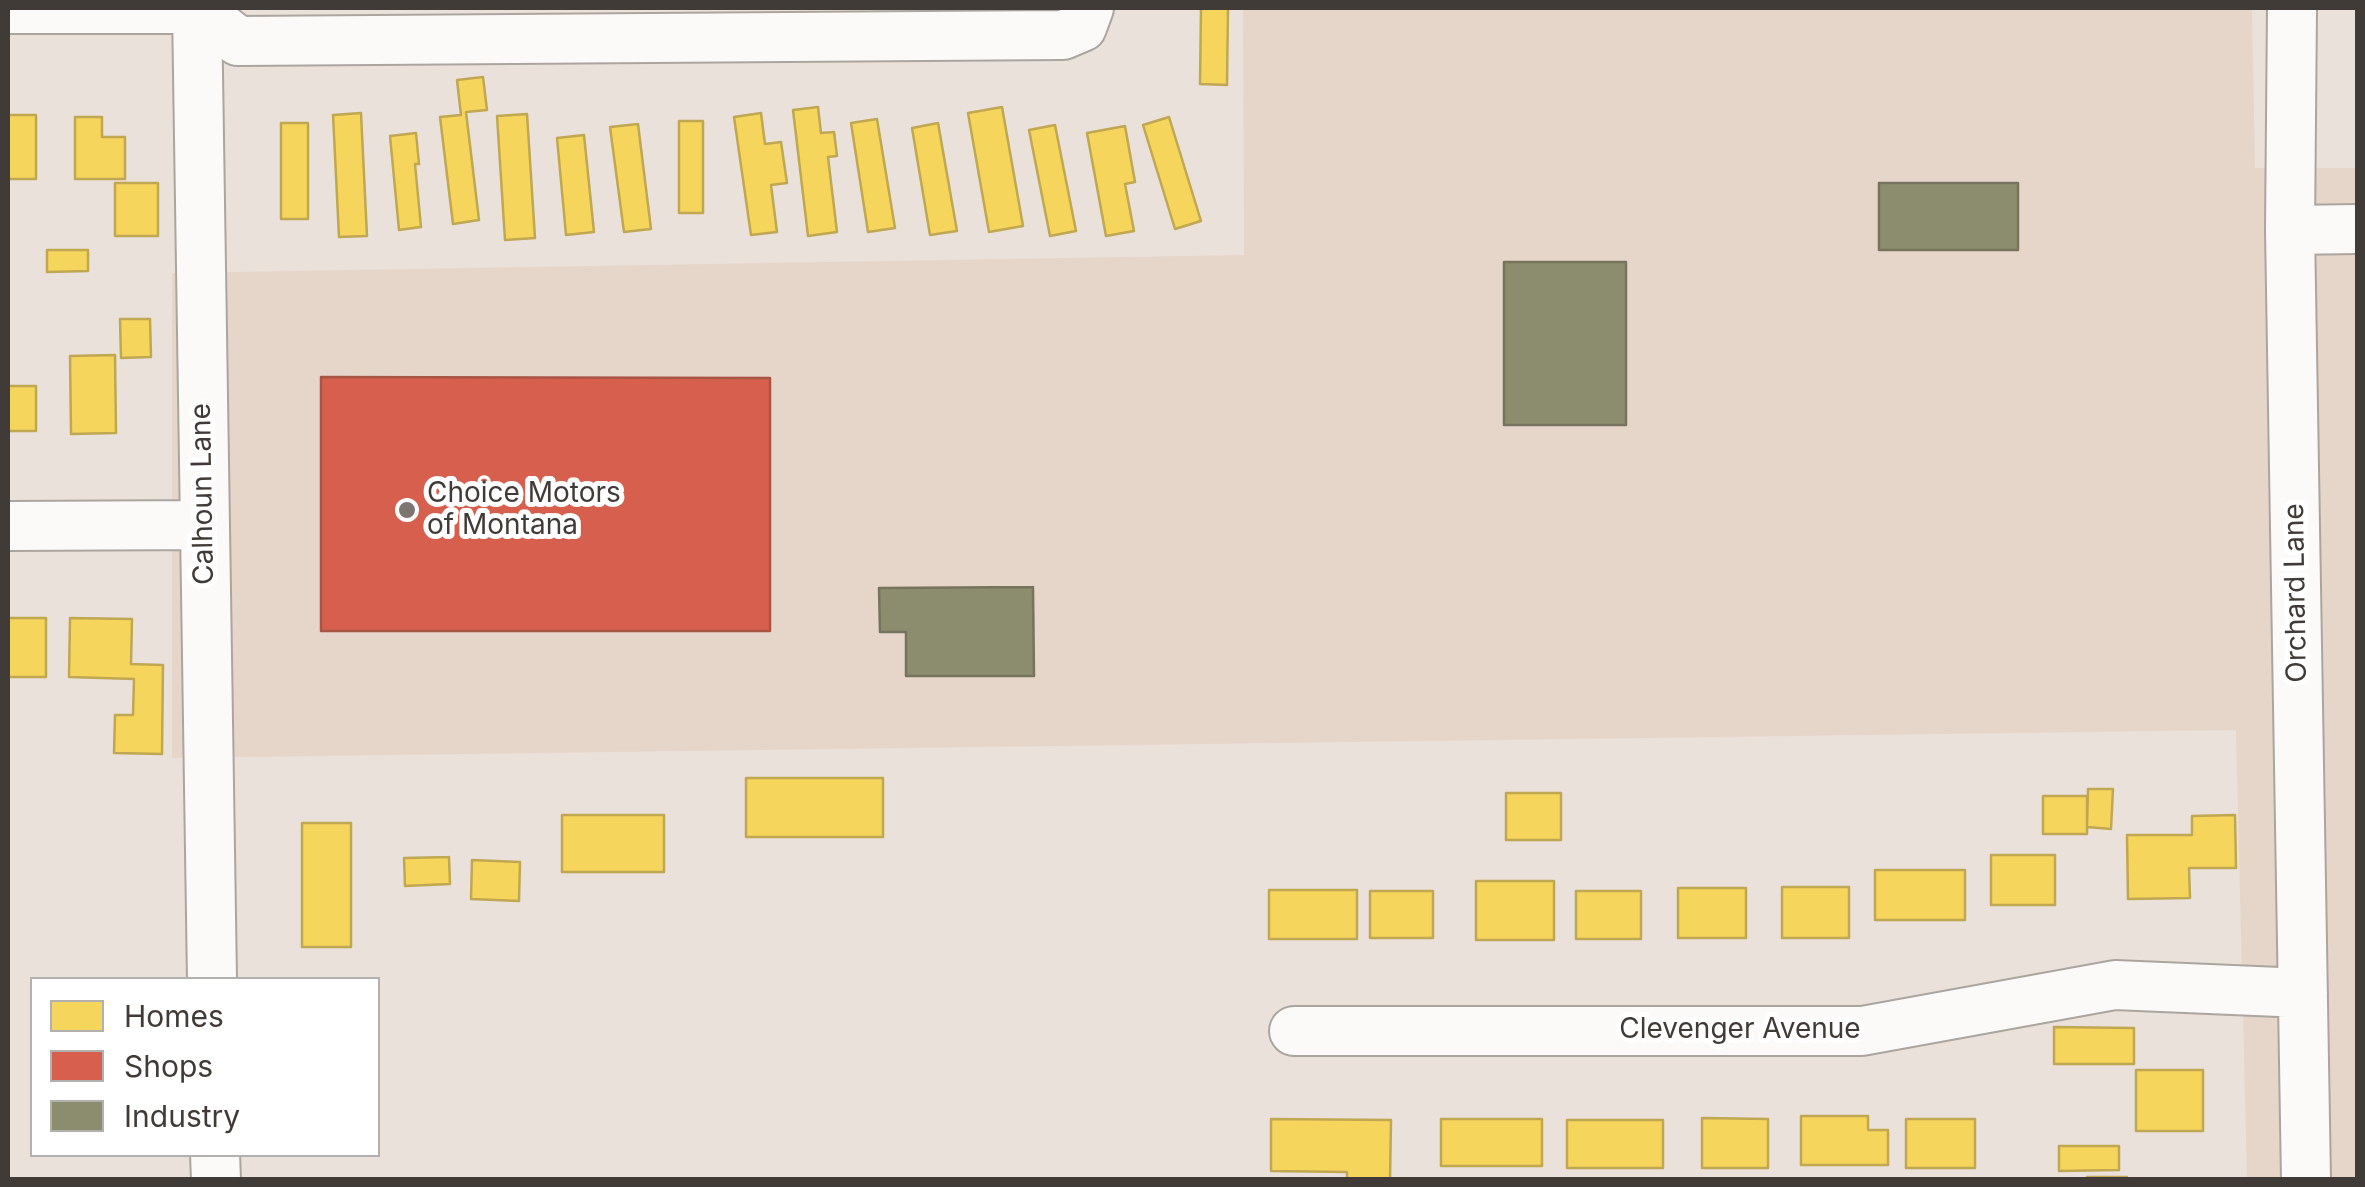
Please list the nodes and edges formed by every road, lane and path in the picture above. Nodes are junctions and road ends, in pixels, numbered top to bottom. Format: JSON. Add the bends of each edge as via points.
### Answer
{"nodes":[{"id":1,"x":198,"y":8,"type":"edge"},
{"id":2,"x":1089,"y":8,"type":"edge"},
{"id":3,"x":2292,"y":8,"type":"edge"},
{"id":4,"x":8,"y":9,"type":"edge"},
{"id":5,"x":515,"y":23,"type":"edge"},
{"id":6,"x":2358,"y":229,"type":"edge"},
{"id":7,"x":2290,"y":230,"type":"junction"},
{"id":8,"x":204,"y":525,"type":"junction"},
{"id":9,"x":8,"y":526,"type":"edge"},
{"id":10,"x":212,"y":977,"type":"edge"},
{"id":11,"x":2302,"y":994,"type":"junction"},
{"id":12,"x":1294,"y":1031,"type":"dead end"},
{"id":13,"x":2306,"y":1180,"type":"edge"}],
"edges":[{"from":1,"to":4,"type":"street"},
{"from":1,"to":5,"type":"street","via":[[238,41]]},
{"from":1,"to":8,"type":"street","name":"Calhoun Lane"},
{"from":2,"to":5,"type":"street","via":[[1082,26],[1062,35]]},
{"from":3,"to":7,"type":"street","name":"Orchard Lane"},
{"from":6,"to":7,"type":"street"},
{"from":7,"to":11,"type":"street","name":"Orchard Lane"},
{"from":8,"to":9,"type":"street"},
{"from":8,"to":10,"type":"street","name":"Calhoun Lane"},
{"from":11,"to":12,"type":"street","name":"Clevenger Avenue","via":[[2115,985],[1862,1032]]},
{"from":11,"to":13,"type":"street","name":"Orchard Lane"}]}
